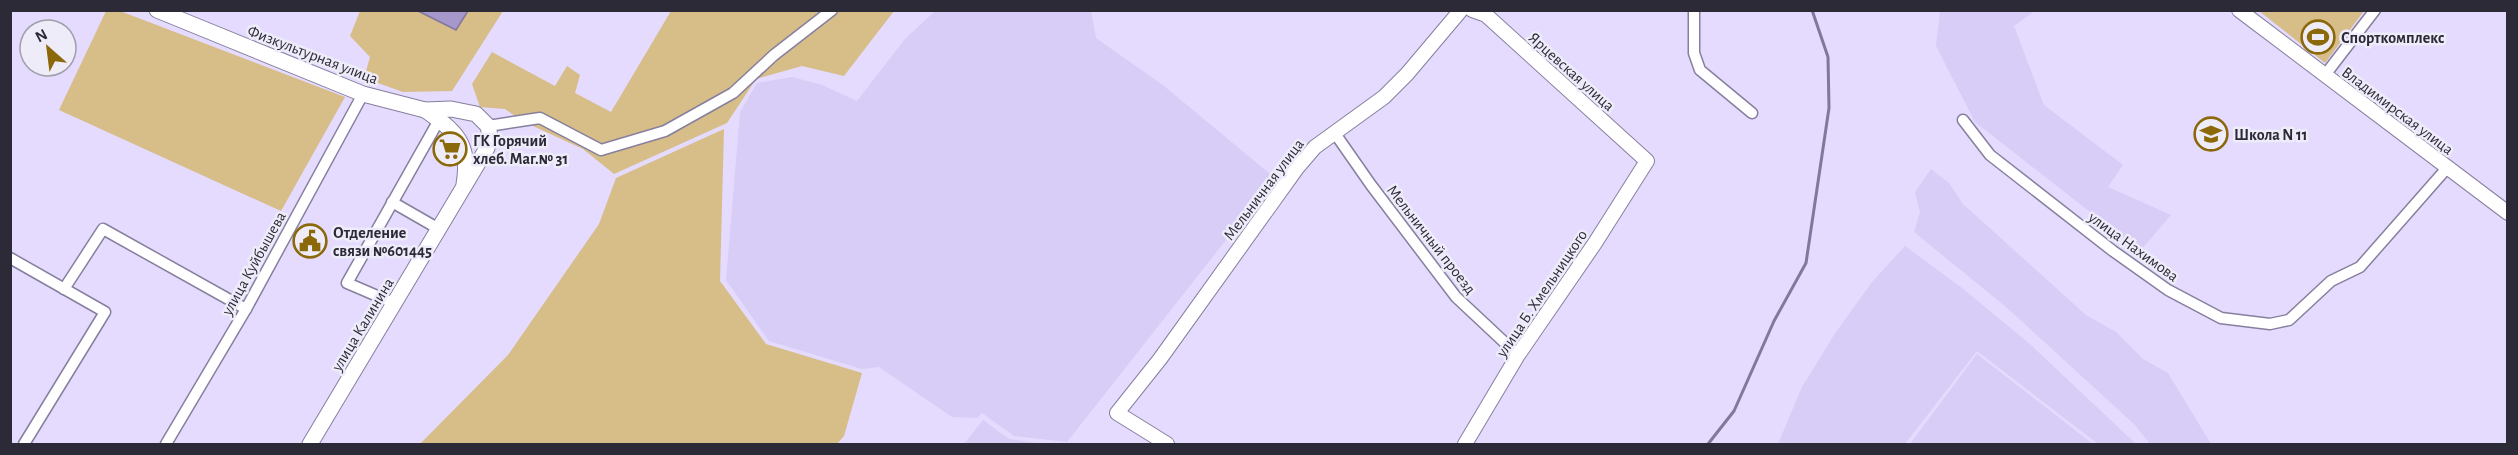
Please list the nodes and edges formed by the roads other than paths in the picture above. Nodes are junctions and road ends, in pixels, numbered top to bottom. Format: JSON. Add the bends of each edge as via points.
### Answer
{"nodes":[{"id":1,"x":158,"y":10,"type":"edge"},
{"id":2,"x":832,"y":10,"type":"edge"},
{"id":3,"x":1461,"y":10,"type":"edge"},
{"id":4,"x":1472,"y":10,"type":"edge"},
{"id":5,"x":1694,"y":10,"type":"edge"},
{"id":6,"x":2239,"y":10,"type":"edge"},
{"id":7,"x":2375,"y":10,"type":"edge"},
{"id":8,"x":1488,"y":13,"type":"edge"},
{"id":9,"x":2325,"y":75,"type":"junction"},
{"id":10,"x":363,"y":94,"type":"junction"},
{"id":11,"x":451,"y":109,"type":"junction"},
{"id":12,"x":425,"y":110,"type":"junction"},
{"id":13,"x":1752,"y":113,"type":"dead end"},
{"id":14,"x":439,"y":120,"type":"junction"},
{"id":15,"x":1963,"y":120,"type":"dead end"},
{"id":16,"x":488,"y":126,"type":"junction"},
{"id":17,"x":1334,"y":132,"type":"junction"},
{"id":18,"x":466,"y":154,"type":"junction"},
{"id":19,"x":482,"y":156,"type":"junction"},
{"id":20,"x":1647,"y":161,"type":"joint"},
{"id":21,"x":2447,"y":168,"type":"junction"},
{"id":22,"x":463,"y":186,"type":"junction"},
{"id":23,"x":392,"y":202,"type":"junction"},
{"id":24,"x":2508,"y":213,"type":"edge"},
{"id":25,"x":439,"y":229,"type":"junction"},
{"id":26,"x":10,"y":258,"type":"edge"},
{"id":27,"x":64,"y":289,"type":"junction"},
{"id":28,"x":396,"y":304,"type":"junction"},
{"id":29,"x":246,"y":309,"type":"junction"},
{"id":30,"x":1518,"y":355,"type":"junction"},
{"id":31,"x":24,"y":444,"type":"edge"},
{"id":32,"x":166,"y":444,"type":"edge"},
{"id":33,"x":310,"y":444,"type":"edge"},
{"id":34,"x":1167,"y":444,"type":"edge"},
{"id":35,"x":1465,"y":444,"type":"edge"}],
"edges":[{"from":1,"to":10,"type":"main road","name":"Физкультурная улица"},
{"from":2,"to":16,"type":"street","via":[[733,93],[665,131],[601,150],[540,118]]},
{"from":3,"to":17,"type":"street","name":"Мельничная улица","via":[[1384,97]]},
{"from":4,"to":8,"type":"street","name":"Ярцевская улица"},
{"from":5,"to":13,"type":"street","via":[[1694,53],[1700,70]]},
{"from":6,"to":9,"type":"street","name":"Владимирская улица"},
{"from":7,"to":9,"type":"street"},
{"from":8,"to":20,"type":"street","name":"Ярцевская улица"},
{"from":9,"to":21,"type":"street","name":"Владимирская улица"},
{"from":10,"to":12,"type":"main road","name":"Физкультурная улица"},
{"from":10,"to":29,"type":"street","name":"улица Куйбышева"},
{"from":11,"to":12,"type":"main road","name":"Физкультурная улица"},
{"from":11,"to":14,"type":"main road"},
{"from":11,"to":16,"type":"main road","name":"Физкультурная улица","via":[[476,114]]},
{"from":12,"to":14,"type":"main road","name":"Физкультурная улица"},
{"from":14,"to":18,"type":"main road","name":"Физкультурная улица","via":[[454,132]]},
{"from":14,"to":23,"type":"street"},
{"from":15,"to":21,"type":"street","name":"улица Нахимова","via":[[1990,155],[2168,290],[2221,318],[2270,324],[2289,321],[2331,281],[2360,267]]},
{"from":16,"to":19,"type":"main road","name":"улица Калинина","via":[[490,136]]},
{"from":17,"to":30,"type":"street","name":"Мельничный проезд","via":[[1456,297]]},
{"from":17,"to":34,"type":"street","name":"Мельничная улица","via":[[1297,168],[1118,413]]},
{"from":18,"to":19,"type":"main road","via":[[475,159]]},
{"from":18,"to":22,"type":"main road"},
{"from":19,"to":22,"type":"main road","name":"улица Калинина"},
{"from":20,"to":30,"type":"street","name":"улица Б. Хмельницкого"},
{"from":21,"to":24,"type":"street","name":"Владимирская улица"},
{"from":22,"to":25,"type":"main road","name":"улица Калинина"},
{"from":23,"to":25,"type":"street"},
{"from":23,"to":28,"type":"street","via":[[347,283]]},
{"from":25,"to":28,"type":"main road","name":"улица Калинина"},
{"from":26,"to":27,"type":"street"},
{"from":27,"to":29,"type":"street","via":[[103,229]]},
{"from":27,"to":31,"type":"street","via":[[105,312]]},
{"from":28,"to":33,"type":"main road","name":"улица Калинина"},
{"from":29,"to":32,"type":"street","name":"улица Куйбышева"},
{"from":30,"to":35,"type":"street","name":"улица Б. Хмельницкого"}]}
